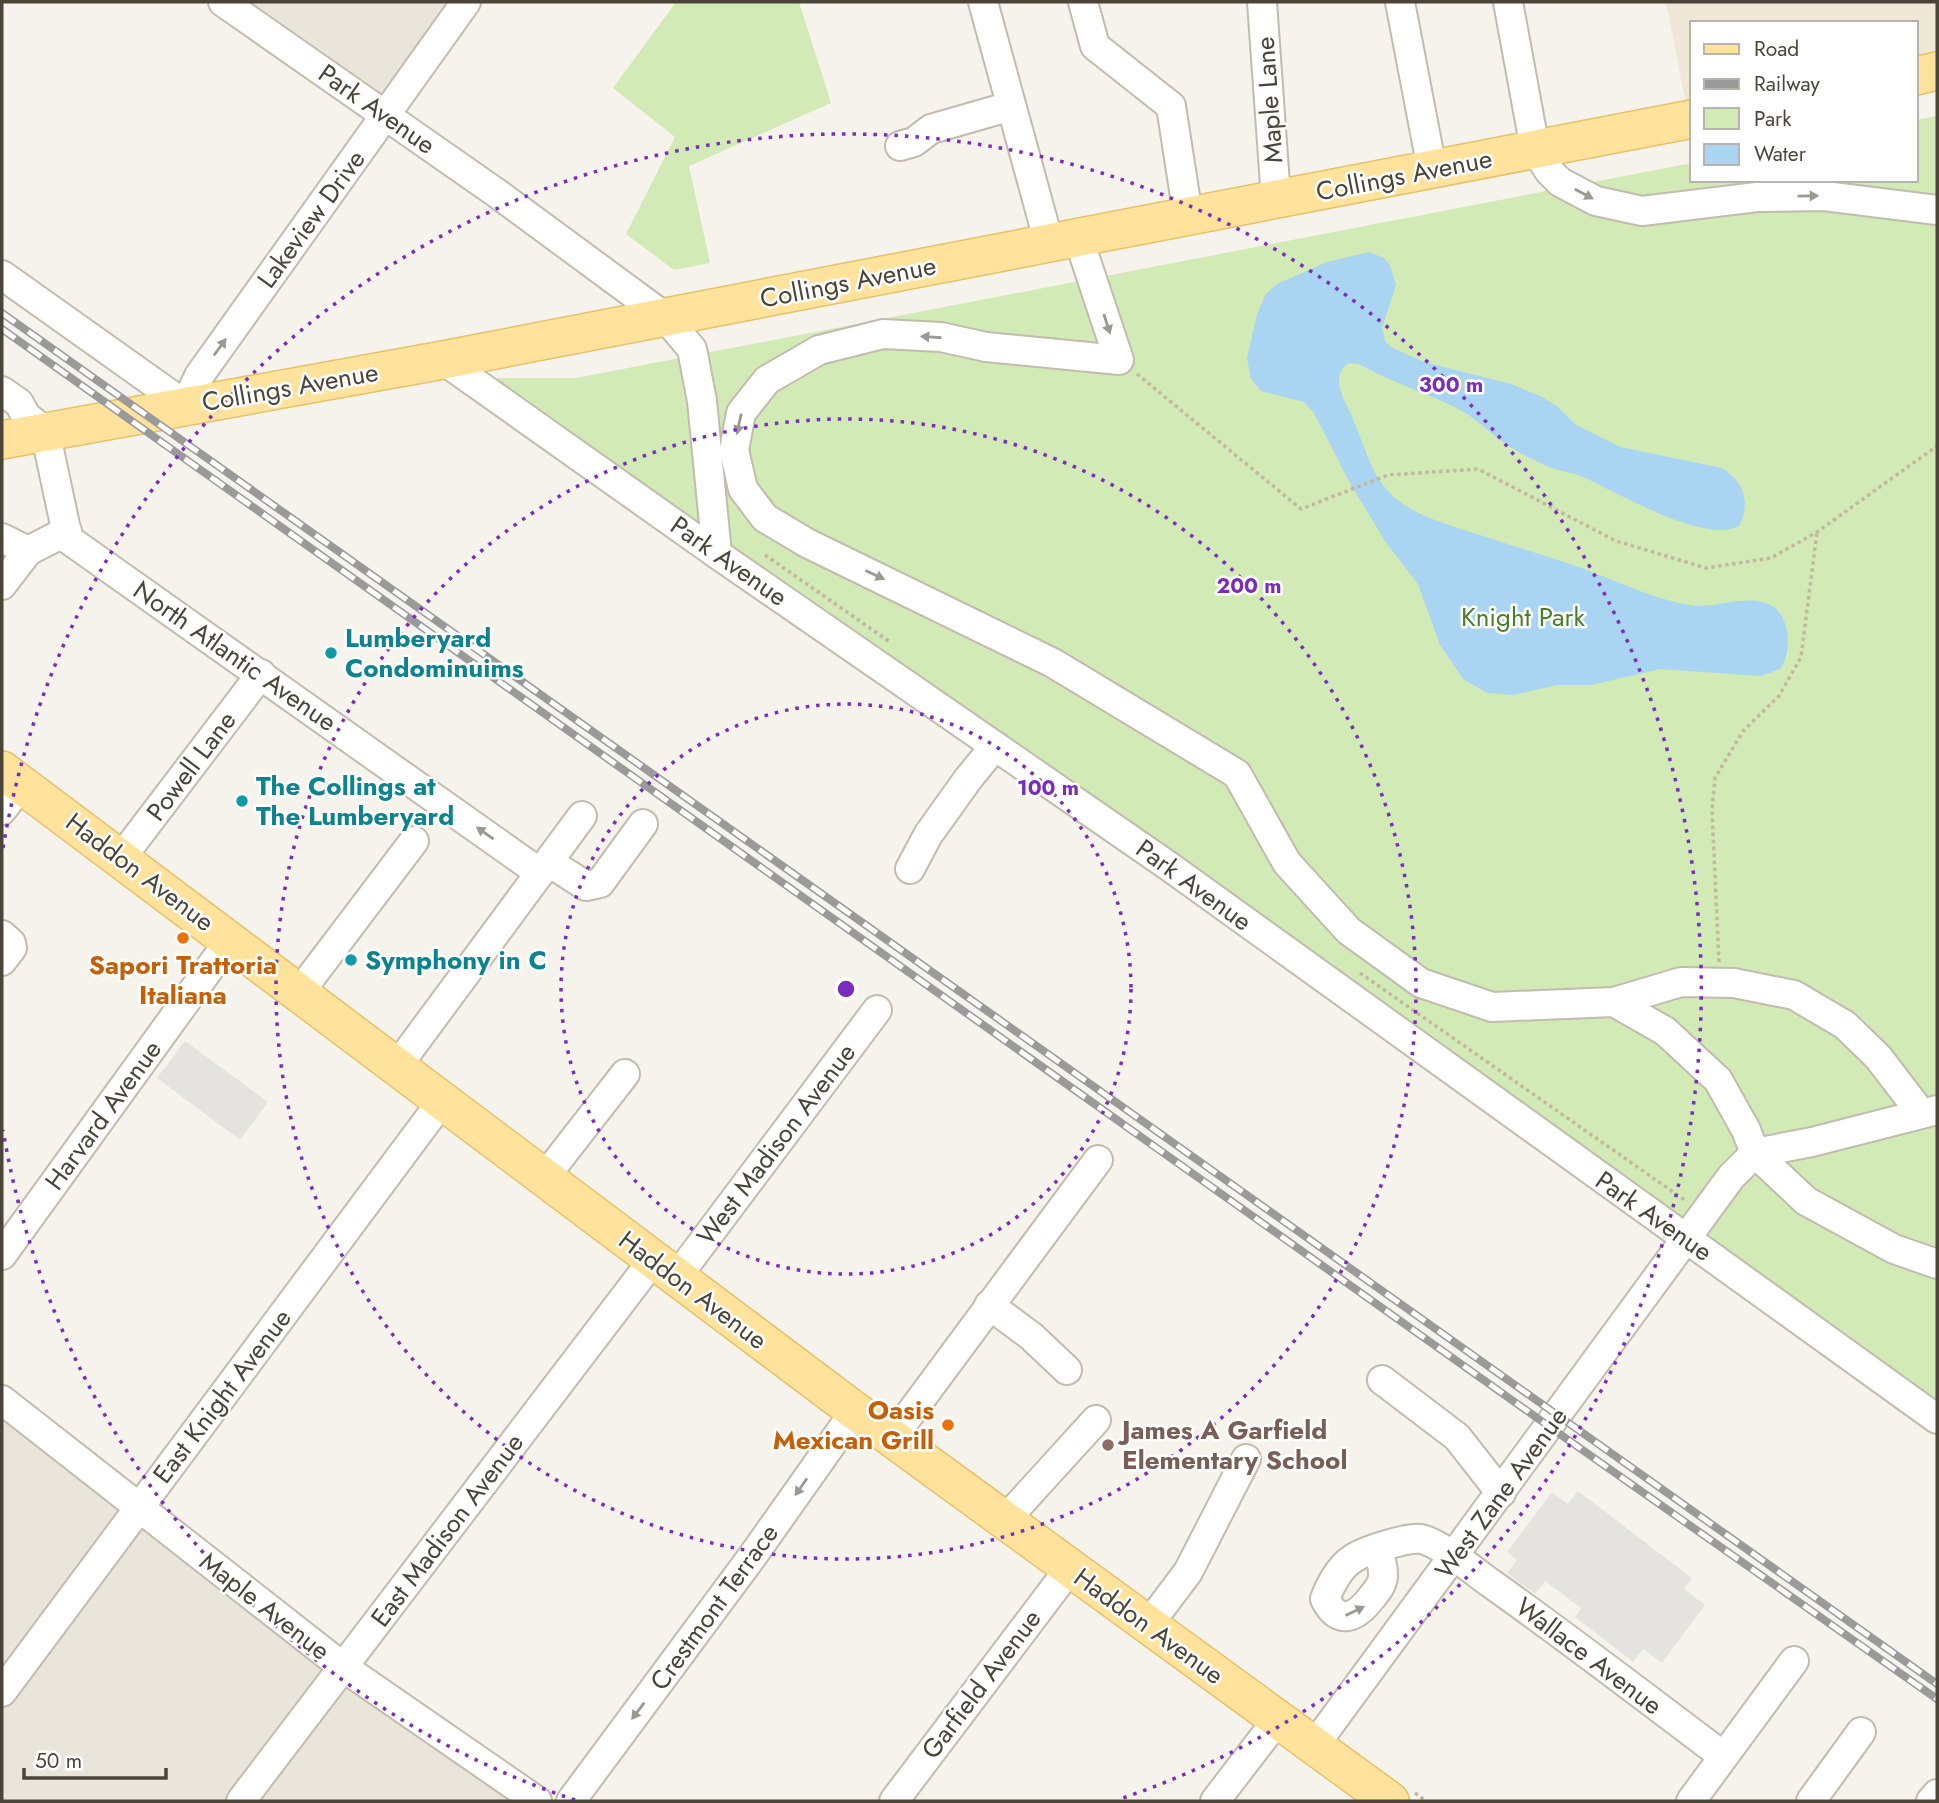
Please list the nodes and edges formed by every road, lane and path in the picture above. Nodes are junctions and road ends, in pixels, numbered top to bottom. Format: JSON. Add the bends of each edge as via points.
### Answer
{"nodes":[{"id":1,"x":223,"y":2,"type":"edge"},
{"id":2,"x":466,"y":2,"type":"edge"},
{"id":3,"x":983,"y":2,"type":"edge"},
{"id":4,"x":1083,"y":2,"type":"edge"},
{"id":5,"x":1262,"y":2,"type":"edge"},
{"id":6,"x":1400,"y":2,"type":"edge"},
{"id":7,"x":1508,"y":2,"type":"edge"},
{"id":8,"x":1937,"y":72,"type":"edge"},
{"id":9,"x":1918,"y":76,"type":"edge"},
{"id":10,"x":1011,"y":106,"type":"junction"},
{"id":11,"x":385,"y":115,"type":"junction"},
{"id":12,"x":1690,"y":119,"type":"edge"},
{"id":13,"x":900,"y":146,"type":"dead end"},
{"id":14,"x":1535,"y":149,"type":"junction"},
{"id":15,"x":1432,"y":169,"type":"junction"},
{"id":16,"x":1276,"y":199,"type":"junction"},
{"id":17,"x":1937,"y":210,"type":"edge"},
{"id":18,"x":1188,"y":216,"type":"junction"},
{"id":19,"x":1064,"y":240,"type":"junction"},
{"id":20,"x":2,"y":275,"type":"edge"},
{"id":21,"x":665,"y":317,"type":"junction"},
{"id":22,"x":443,"y":360,"type":"junction"},
{"id":23,"x":1119,"y":360,"type":"junction"},
{"id":24,"x":10,"y":397,"type":"edge"},
{"id":25,"x":186,"y":405,"type":"junction"},
{"id":26,"x":45,"y":431,"type":"junction"},
{"id":27,"x":2,"y":440,"type":"edge"},
{"id":28,"x":1937,"y":446,"type":"edge"},
{"id":29,"x":66,"y":531,"type":"junction"},
{"id":30,"x":1817,"y":532,"type":"junction"},
{"id":31,"x":2,"y":538,"type":"edge"},
{"id":32,"x":27,"y":551,"type":"junction"},
{"id":33,"x":717,"y":554,"type":"junction"},
{"id":34,"x":2,"y":584,"type":"edge"},
{"id":35,"x":261,"y":674,"type":"junction"},
{"id":36,"x":995,"y":746,"type":"junction"},
{"id":37,"x":8,"y":788,"type":"edge"},
{"id":38,"x":582,"y":816,"type":"dead end"},
{"id":39,"x":643,"y":824,"type":"dead end"},
{"id":40,"x":414,"y":841,"type":"dead end"},
{"id":41,"x":121,"y":858,"type":"junction"},
{"id":42,"x":544,"y":867,"type":"junction"},
{"id":43,"x":910,"y":869,"type":"dead end"},
{"id":44,"x":230,"y":940,"type":"junction"},
{"id":45,"x":1720,"y":983,"type":"junction"},
{"id":46,"x":301,"y":993,"type":"junction"},
{"id":47,"x":1614,"y":1002,"type":"junction"},
{"id":48,"x":877,"y":1010,"type":"dead end"},
{"id":49,"x":398,"y":1065,"type":"junction"},
{"id":50,"x":625,"y":1074,"type":"dead end"},
{"id":51,"x":442,"y":1101,"type":"junction"},
{"id":52,"x":1929,"y":1111,"type":"edge"},
{"id":53,"x":1755,"y":1153,"type":"junction"},
{"id":54,"x":1098,"y":1160,"type":"dead end"},
{"id":55,"x":544,"y":1178,"type":"junction"},
{"id":56,"x":1687,"y":1239,"type":"junction"},
{"id":57,"x":2,"y":1255,"type":"edge"},
{"id":58,"x":1937,"y":1264,"type":"edge"},
{"id":59,"x":664,"y":1269,"type":"junction"},
{"id":60,"x":989,"y":1306,"type":"junction"},
{"id":61,"x":1067,"y":1370,"type":"dead end"},
{"id":62,"x":1382,"y":1380,"type":"dead end"},
{"id":63,"x":2,"y":1400,"type":"edge"},
{"id":64,"x":855,"y":1411,"type":"junction"},
{"id":65,"x":1937,"y":1419,"type":"edge"},
{"id":66,"x":1096,"y":1420,"type":"dead end"},
{"id":67,"x":892,"y":1438,"type":"junction"},
{"id":68,"x":1246,"y":1459,"type":"dead end"},
{"id":69,"x":1501,"y":1493,"type":"junction"},
{"id":70,"x":139,"y":1508,"type":"junction"},
{"id":71,"x":1005,"y":1520,"type":"junction"},
{"id":72,"x":1378,"y":1549,"type":"dead end"},
{"id":73,"x":1454,"y":1557,"type":"junction"},
{"id":74,"x":1070,"y":1568,"type":"junction"},
{"id":75,"x":1148,"y":1625,"type":"junction"},
{"id":76,"x":1794,"y":1661,"type":"dead end"},
{"id":77,"x":343,"y":1667,"type":"junction"},
{"id":78,"x":2,"y":1692,"type":"edge"},
{"id":79,"x":1278,"y":1719,"type":"junction"},
{"id":80,"x":1861,"y":1732,"type":"dead end"},
{"id":81,"x":1314,"y":1746,"type":"junction"},
{"id":82,"x":1723,"y":1756,"type":"junction"},
{"id":83,"x":1937,"y":1794,"type":"edge"},
{"id":84,"x":242,"y":1801,"type":"edge"},
{"id":85,"x":537,"y":1801,"type":"edge"},
{"id":86,"x":571,"y":1801,"type":"edge"},
{"id":87,"x":894,"y":1801,"type":"edge"},
{"id":88,"x":1215,"y":1801,"type":"edge"},
{"id":89,"x":1390,"y":1801,"type":"edge"},
{"id":90,"x":1691,"y":1801,"type":"edge"},
{"id":91,"x":1811,"y":1801,"type":"edge"},
{"id":92,"x":1931,"y":1801,"type":"edge"}],
"edges":[{"from":1,"to":11,"type":"street","name":"Park Avenue"},
{"from":2,"to":11,"type":"street","name":"Lakeview Drive"},
{"from":3,"to":10,"type":"street"},
{"from":4,"to":18,"type":"street","via":[[1095,46],[1171,106]]},
{"from":5,"to":16,"type":"street","name":"Maple Lane"},
{"from":6,"to":15,"type":"street"},
{"from":7,"to":14,"type":"street"},
{"from":8,"to":9,"type":"main road"},
{"from":10,"to":13,"type":"street","via":[[930,130]]},
{"from":10,"to":19,"type":"street"},
{"from":11,"to":21,"type":"street","name":"Park Avenue"},
{"from":25,"to":11,"type":"street","name":"Lakeview Drive","one_way":true,"via":[[199,376]]},
{"from":12,"to":14,"type":"main road","name":"Collings Avenue"},
{"from":14,"to":15,"type":"main road","name":"Collings Avenue"},
{"from":14,"to":17,"type":"street","one_way":true,"via":[[1560,182],[1595,201],[1642,211],[1758,197],[1825,196]]},
{"from":15,"to":16,"type":"main road","name":"Collings Avenue"},
{"from":16,"to":18,"type":"main road","name":"Collings Avenue"},
{"from":18,"to":19,"type":"main road","name":"Collings Avenue"},
{"from":19,"to":21,"type":"main road","name":"Collings Avenue"},
{"from":19,"to":23,"type":"street","one_way":true},
{"from":20,"to":25,"type":"street"},
{"from":21,"to":22,"type":"main road","name":"Collings Avenue"},
{"from":21,"to":33,"type":"street","name":"Park Avenue","via":[[692,349],[702,401]]},
{"from":22,"to":25,"type":"main road","name":"Collings Avenue"},
{"from":22,"to":33,"type":"street","name":"Park Avenue"},
{"from":23,"to":30,"type":"path","via":[[1301,509],[1388,475],[1478,469],[1616,541],[1706,568],[1770,558]]},
{"from":23,"to":47,"type":"street","one_way":true,"via":[[883,334],[819,350],[767,380],[741,413],[734,450],[743,489],[765,518],[807,544],[1053,663],[1237,775],[1287,863],[1349,931],[1421,983],[1492,1007]]},
{"from":24,"to":26,"type":"street"},
{"from":25,"to":26,"type":"main road","name":"Collings Avenue"},
{"from":26,"to":27,"type":"main road","name":"Collings Avenue"},
{"from":26,"to":29,"type":"street"},
{"from":28,"to":30,"type":"path"},
{"from":29,"to":32,"type":"street"},
{"from":29,"to":35,"type":"street","name":"North Atlantic Avenue","via":[[68,539]]},
{"from":30,"to":45,"type":"path","via":[[1801,657],[1779,696],[1743,731],[1715,778],[1712,810]]},
{"from":31,"to":32,"type":"street"},
{"from":32,"to":34,"type":"street"},
{"from":33,"to":36,"type":"street","name":"Park Avenue"},
{"from":35,"to":41,"type":"street","name":"Powell Lane"},
{"from":42,"to":35,"type":"street","name":"North Atlantic Avenue","one_way":true},
{"from":36,"to":43,"type":"street","via":[[928,835]]},
{"from":36,"to":56,"type":"street","name":"Park Avenue"},
{"from":37,"to":41,"type":"main road","name":"Haddon Avenue"},
{"from":38,"to":42,"type":"street"},
{"from":39,"to":42,"type":"street","name":"North Atlantic Avenue","via":[[600,883],[586,886]]},
{"from":40,"to":46,"type":"street"},
{"from":41,"to":44,"type":"main road","name":"Haddon Avenue"},
{"from":42,"to":49,"type":"street"},
{"from":44,"to":46,"type":"main road","name":"Haddon Avenue"},
{"from":44,"to":57,"type":"street","name":"Harvard Avenue"},
{"from":45,"to":47,"type":"street","via":[[1681,982]]},
{"from":45,"to":52,"type":"street","via":[[1794,995],[1845,1025]]},
{"from":46,"to":49,"type":"main road","name":"Haddon Avenue"},
{"from":47,"to":53,"type":"street","via":[[1665,1031],[1718,1080]]},
{"from":48,"to":59,"type":"street","name":"West Madison Avenue"},
{"from":49,"to":51,"type":"main road","name":"Haddon Avenue"},
{"from":50,"to":55,"type":"street"},
{"from":51,"to":55,"type":"main road","name":"Haddon Avenue"},
{"from":51,"to":70,"type":"street","name":"East Knight Avenue"},
{"from":52,"to":53,"type":"street"},
{"from":53,"to":56,"type":"street","name":"West Zane Avenue","via":[[1731,1177]]},
{"from":53,"to":58,"type":"street","via":[[1806,1201],[1894,1249]]},
{"from":54,"to":60,"type":"street"},
{"from":55,"to":59,"type":"main road","name":"Haddon Avenue"},
{"from":56,"to":65,"type":"street","name":"Park Avenue"},
{"from":56,"to":69,"type":"street","name":"West Zane Avenue"},
{"from":59,"to":64,"type":"main road","name":"Haddon Avenue"},
{"from":59,"to":77,"type":"street","name":"East Madison Avenue"},
{"from":60,"to":61,"type":"street"},
{"from":60,"to":67,"type":"street"},
{"from":62,"to":69,"type":"street","via":[[1457,1437]]},
{"from":63,"to":70,"type":"street","name":"Maple Avenue"},
{"from":64,"to":67,"type":"main road","name":"Haddon Avenue"},
{"from":64,"to":86,"type":"street","name":"Crestmont Terrace","one_way":true},
{"from":66,"to":71,"type":"street"},
{"from":67,"to":71,"type":"main road","name":"Haddon Avenue"},
{"from":68,"to":75,"type":"street","via":[[1188,1572]]},
{"from":69,"to":73,"type":"street","name":"West Zane Avenue"},
{"from":70,"to":77,"type":"street","name":"Maple Avenue"},
{"from":70,"to":78,"type":"street","name":"East Knight Avenue"},
{"from":71,"to":74,"type":"main road","name":"Haddon Avenue"},
{"from":72,"to":73,"type":"street","name":"Wallace Avenue","via":[[1421,1539]]},
{"from":73,"to":81,"type":"street","name":"West Zane Avenue"},
{"from":73,"to":82,"type":"street","name":"Wallace Avenue"},
{"from":74,"to":75,"type":"main road","name":"Haddon Avenue"},
{"from":74,"to":87,"type":"street","name":"Garfield Avenue"},
{"from":75,"to":79,"type":"main road","name":"Haddon Avenue"},
{"from":76,"to":82,"type":"street"},
{"from":77,"to":84,"type":"street","name":"East Madison Avenue"},
{"from":77,"to":85,"type":"street","name":"Maple Avenue"},
{"from":79,"to":81,"type":"main road","name":"Haddon Avenue"},
{"from":79,"to":88,"type":"street"},
{"from":80,"to":91,"type":"street"},
{"from":81,"to":89,"type":"main road","name":"Haddon Avenue"},
{"from":82,"to":90,"type":"street"},
{"from":83,"to":92,"type":"street"}]}
